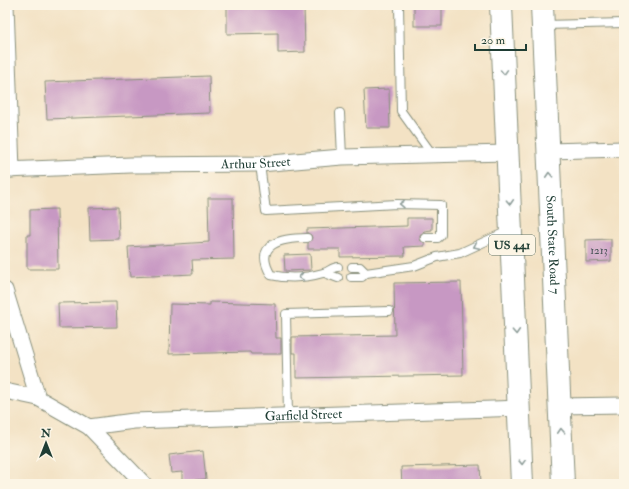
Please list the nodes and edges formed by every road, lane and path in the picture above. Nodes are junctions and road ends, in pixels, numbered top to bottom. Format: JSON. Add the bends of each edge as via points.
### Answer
{"nodes":[{"id":1,"x":6,"y":5,"type":"edge"},
{"id":2,"x":399,"y":5,"type":"edge"},
{"id":3,"x":502,"y":5,"type":"edge"},
{"id":4,"x":542,"y":15,"type":"edge"},
{"id":5,"x":624,"y":24,"type":"edge"},
{"id":6,"x":340,"y":113,"type":"dead end"},
{"id":7,"x":624,"y":149,"type":"edge"},
{"id":8,"x":548,"y":151,"type":"junction"},
{"id":9,"x":507,"y":153,"type":"junction"},
{"id":10,"x":432,"y":154,"type":"junction"},
{"id":11,"x":342,"y":157,"type":"junction"},
{"id":12,"x":260,"y":164,"type":"junction"},
{"id":13,"x":8,"y":170,"type":"edge"},
{"id":14,"x":511,"y":230,"type":"junction"},
{"id":15,"x":308,"y":238,"type":"dead end"},
{"id":16,"x":425,"y":238,"type":"dead end"},
{"id":17,"x":338,"y":267,"type":"dead end"},
{"id":18,"x":352,"y":268,"type":"dead end"},
{"id":19,"x":366,"y":272,"type":"junction"},
{"id":20,"x":324,"y":273,"type":"junction"},
{"id":21,"x":352,"y":277,"type":"dead end"},
{"id":22,"x":338,"y":278,"type":"dead end"},
{"id":23,"x":5,"y":290,"type":"edge"},
{"id":24,"x":389,"y":311,"type":"dead end"},
{"id":25,"x":5,"y":391,"type":"edge"},
{"id":26,"x":38,"y":398,"type":"junction"},
{"id":27,"x":624,"y":405,"type":"edge"},
{"id":28,"x":559,"y":406,"type":"junction"},
{"id":29,"x":520,"y":408,"type":"junction"},
{"id":30,"x":288,"y":415,"type":"junction"},
{"id":31,"x":89,"y":427,"type":"junction"},
{"id":32,"x":144,"y":484,"type":"edge"},
{"id":33,"x":522,"y":484,"type":"edge"},
{"id":34,"x":563,"y":484,"type":"edge"}],
"edges":[{"from":1,"to":13,"type":"street"},
{"from":2,"to":10,"type":"lane","via":[[401,111]]},
{"from":3,"to":9,"type":"main road","number":"US 441","one_way":true},
{"from":4,"to":5,"type":"lane"},
{"from":4,"to":8,"type":"main road","name":"South State Road 7","number":"US 441"},
{"from":6,"to":11,"type":"lane"},
{"from":7,"to":8,"type":"street"},
{"from":28,"to":8,"type":"main road","name":"South State Road 7","number":"US 441","one_way":true},
{"from":9,"to":10,"type":"street","name":"Arthur Street"},
{"from":9,"to":14,"type":"main road","number":"US 441","one_way":true},
{"from":10,"to":11,"type":"street","name":"Arthur Street"},
{"from":11,"to":12,"type":"street","name":"Arthur Street"},
{"from":12,"to":13,"type":"street","name":"Arthur Street","via":[[132,165]]},
{"from":16,"to":12,"type":"lane","one_way":true,"via":[[438,238],[441,235],[441,205],[397,204],[266,212]]},
{"from":14,"to":19,"type":"lane","one_way":true,"via":[[460,253],[437,257],[414,266]]},
{"from":14,"to":29,"type":"main road","number":"US 441","one_way":true},
{"from":20,"to":15,"type":"lane","one_way":true,"via":[[288,278],[271,275],[266,265],[271,245],[281,239]]},
{"from":17,"to":20,"type":"lane"},
{"from":18,"to":19,"type":"lane","via":[[360,267]]},
{"from":19,"to":21,"type":"lane","via":[[362,277]]},
{"from":20,"to":22,"type":"lane"},
{"from":23,"to":26,"type":"street"},
{"from":24,"to":30,"type":"lane","via":[[286,314]]},
{"from":25,"to":26,"type":"street"},
{"from":26,"to":31,"type":"street"},
{"from":27,"to":28,"type":"street"},
{"from":34,"to":28,"type":"main road","name":"South State Road 7","number":"US 441","one_way":true},
{"from":29,"to":30,"type":"street","name":"Garfield Street"},
{"from":29,"to":33,"type":"main road","number":"US 441","one_way":true},
{"from":30,"to":31,"type":"street","name":"Garfield Street","via":[[134,421]]},
{"from":31,"to":32,"type":"street"}]}
